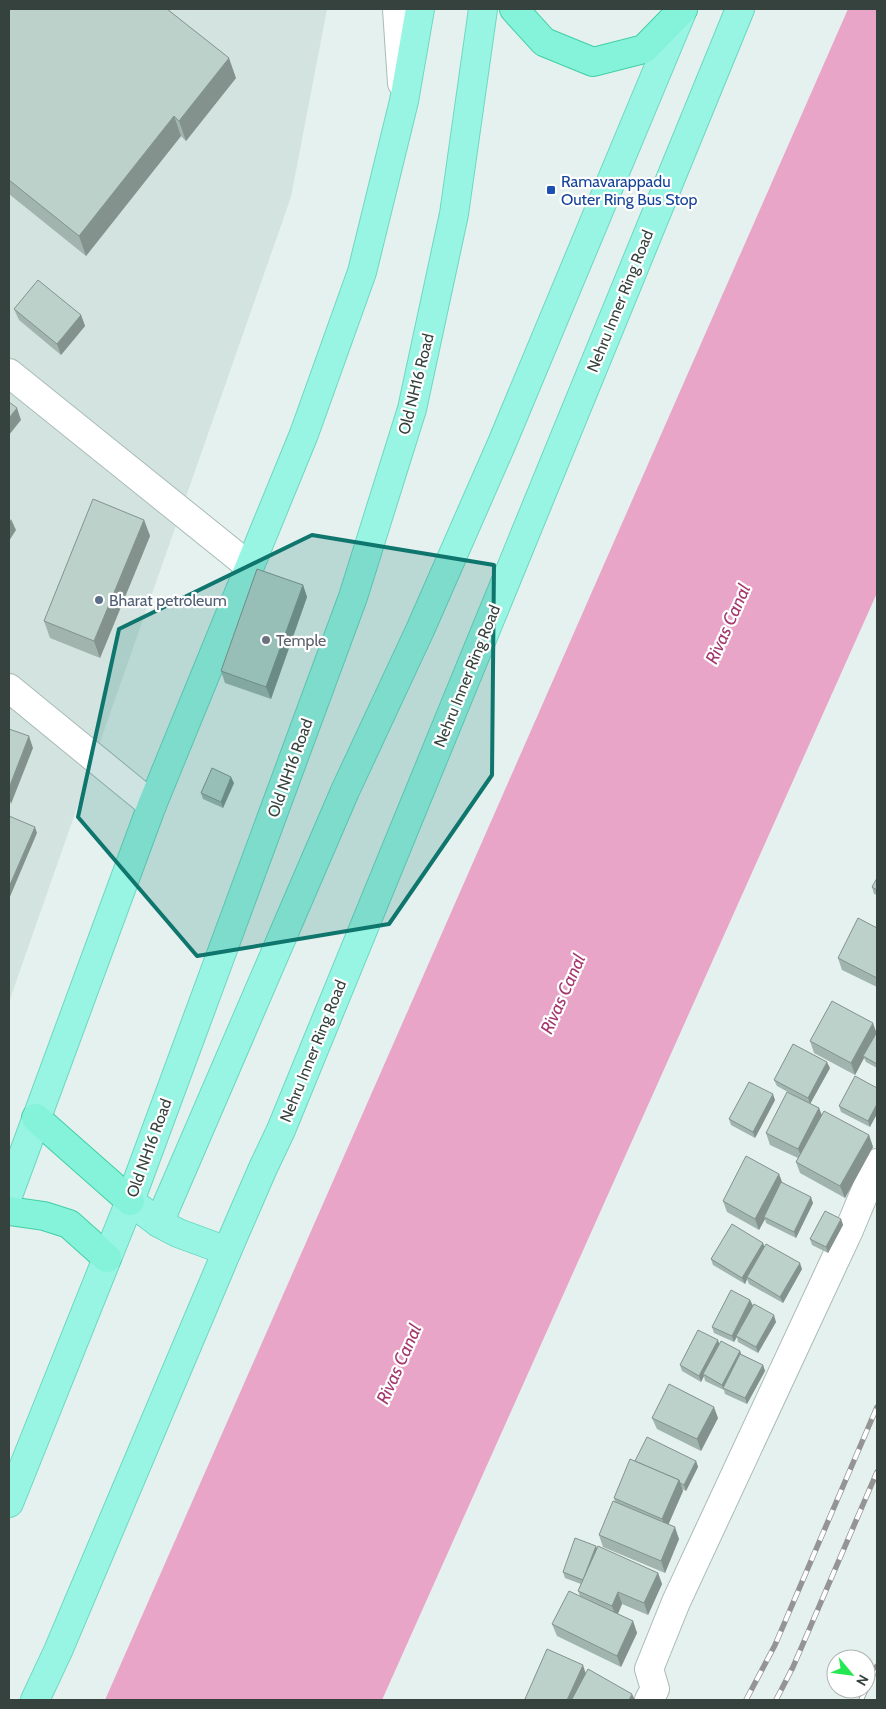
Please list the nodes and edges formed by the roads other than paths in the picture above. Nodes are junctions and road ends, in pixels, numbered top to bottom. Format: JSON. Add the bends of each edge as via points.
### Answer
{"nodes":[{"id":1,"x":397,"y":9,"type":"edge"},
{"id":2,"x":420,"y":9,"type":"edge"},
{"id":3,"x":483,"y":9,"type":"edge"},
{"id":4,"x":514,"y":9,"type":"edge"},
{"id":5,"x":683,"y":9,"type":"edge"},
{"id":6,"x":735,"y":20,"type":"edge"},
{"id":7,"x":404,"y":102,"type":"junction"},
{"id":8,"x":9,"y":373,"type":"edge"},
{"id":9,"x":249,"y":566,"type":"junction"},
{"id":10,"x":9,"y":688,"type":"edge"},
{"id":11,"x":152,"y":806,"type":"junction"},
{"id":12,"x":36,"y":1118,"type":"junction"},
{"id":13,"x":877,"y":1163,"type":"edge"},
{"id":14,"x":9,"y":1193,"type":"edge"},
{"id":15,"x":130,"y":1201,"type":"junction"},
{"id":16,"x":9,"y":1211,"type":"edge"},
{"id":17,"x":159,"y":1224,"type":"junction"},
{"id":18,"x":227,"y":1251,"type":"junction"},
{"id":19,"x":107,"y":1258,"type":"junction"},
{"id":20,"x":9,"y":1503,"type":"edge"},
{"id":21,"x":35,"y":1700,"type":"edge"},
{"id":22,"x":649,"y":1700,"type":"edge"}],
"edges":[{"from":1,"to":7,"type":"street"},
{"from":2,"to":7,"type":"main road"},
{"from":3,"to":15,"type":"main road","name":"Old NH16 Road","via":[[454,214],[412,409],[353,598]]},
{"from":4,"to":5,"type":"highway","via":[[544,42],[593,62],[644,49]]},
{"from":5,"to":17,"type":"main road","via":[[502,443],[420,630],[344,791]]},
{"from":6,"to":18,"type":"main road","name":"Nehru Inner Ring Road","via":[[281,1130]]},
{"from":7,"to":9,"type":"main road","via":[[362,272],[304,434]]},
{"from":8,"to":9,"type":"street"},
{"from":9,"to":11,"type":"main road"},
{"from":10,"to":11,"type":"street"},
{"from":11,"to":12,"type":"main road"},
{"from":12,"to":14,"type":"main road"},
{"from":12,"to":15,"type":"highway"},
{"from":13,"to":22,"type":"street","via":[[676,1602],[649,1670],[655,1689]]},
{"from":15,"to":17,"type":"main road"},
{"from":15,"to":19,"type":"main road","name":"Old NH16 Road"},
{"from":16,"to":19,"type":"highway","via":[[44,1216],[69,1224]]},
{"from":17,"to":18,"type":"main road"},
{"from":18,"to":21,"type":"main road","name":"Nehru Inner Ring Road"},
{"from":19,"to":20,"type":"main road","name":"Old NH16 Road"}]}
